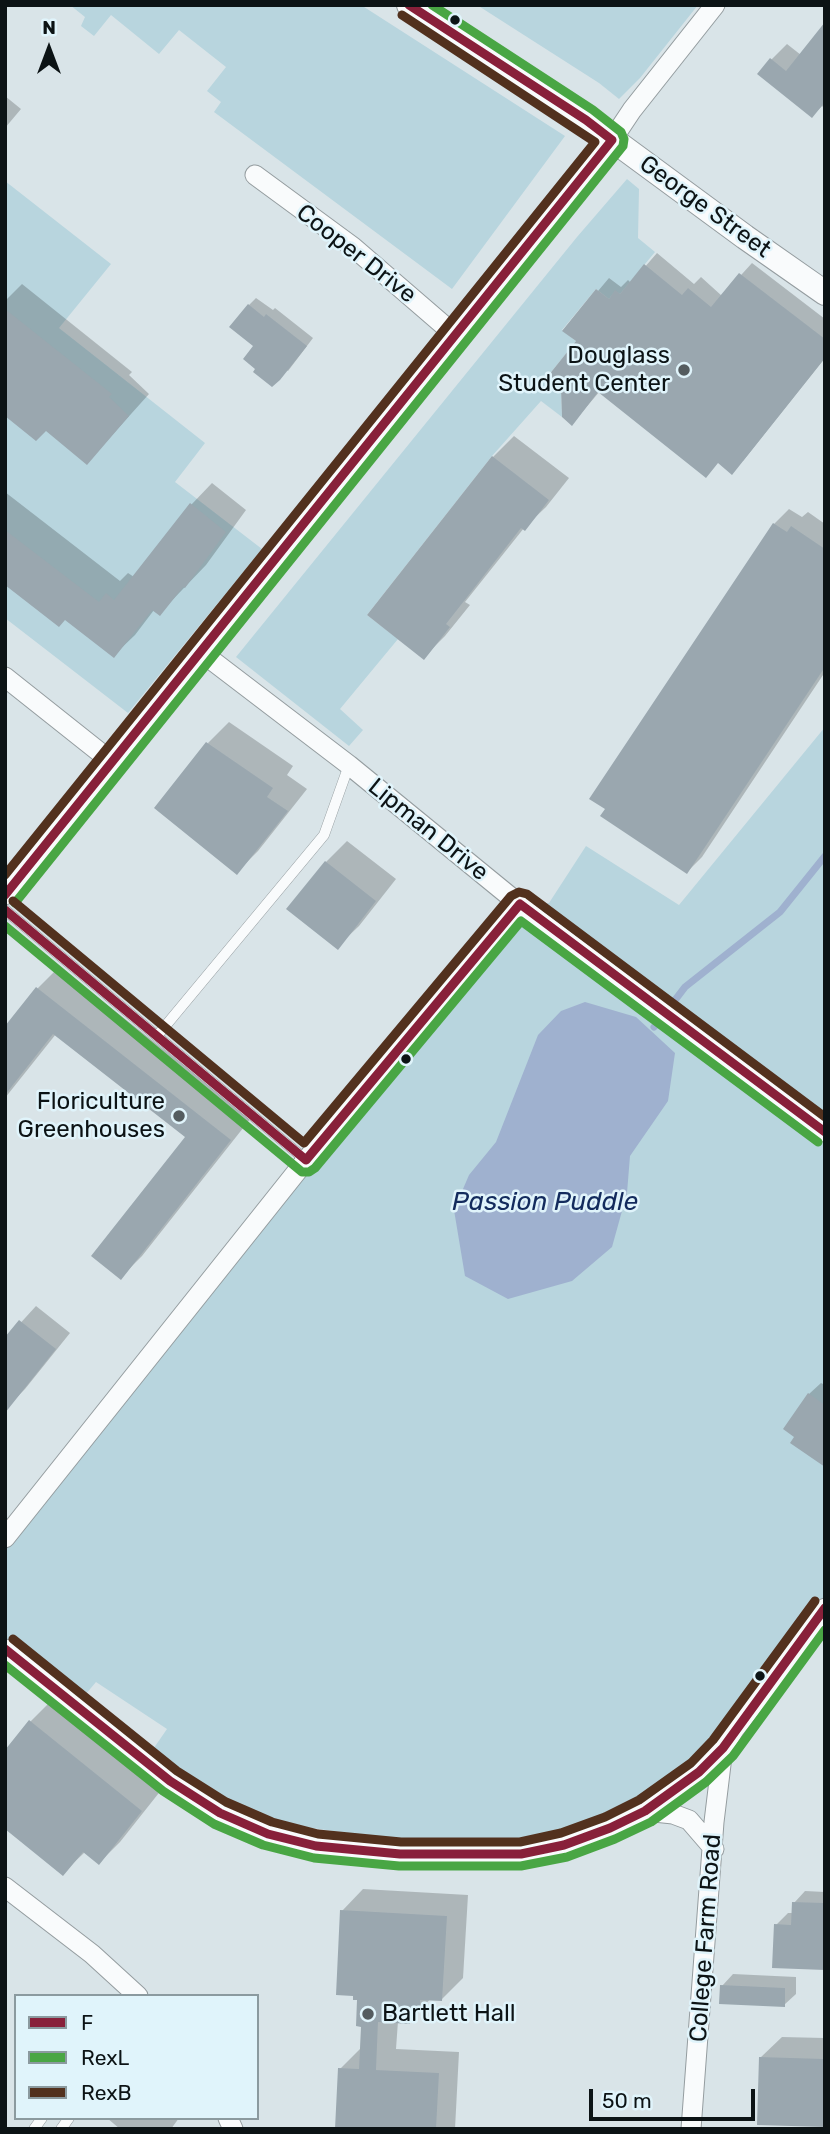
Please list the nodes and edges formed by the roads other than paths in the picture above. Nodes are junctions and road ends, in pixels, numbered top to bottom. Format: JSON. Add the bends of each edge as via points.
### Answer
{"nodes":[{"id":1,"x":409,"y":5,"type":"edge"},
{"id":2,"x":715,"y":5,"type":"edge"},
{"id":3,"x":612,"y":140,"type":"junction"},
{"id":4,"x":255,"y":176,"type":"dead end"},
{"id":5,"x":825,"y":293,"type":"edge"},
{"id":6,"x":455,"y":335,"type":"junction"},
{"id":7,"x":201,"y":652,"type":"junction"},
{"id":8,"x":5,"y":677,"type":"edge"},
{"id":9,"x":111,"y":762,"type":"junction"},
{"id":10,"x":349,"y":765,"type":"junction"},
{"id":11,"x":5,"y":895,"type":"edge"},
{"id":12,"x":520,"y":904,"type":"junction"},
{"id":13,"x":5,"y":910,"type":"edge"},
{"id":14,"x":157,"y":1036,"type":"junction"},
{"id":15,"x":825,"y":1132,"type":"edge"},
{"id":16,"x":306,"y":1160,"type":"junction"},
{"id":17,"x":5,"y":1538,"type":"edge"},
{"id":18,"x":825,"y":1608,"type":"edge"},
{"id":19,"x":5,"y":1649,"type":"edge"},
{"id":20,"x":723,"y":1748,"type":"junction"},
{"id":21,"x":645,"y":1811,"type":"junction"},
{"id":22,"x":714,"y":1849,"type":"junction"},
{"id":23,"x":5,"y":1887,"type":"edge"},
{"id":24,"x":136,"y":1994,"type":"edge"},
{"id":25,"x":691,"y":2129,"type":"edge"}],
"edges":[{"from":1,"to":3,"type":"street","name":"George Street"},
{"from":2,"to":3,"type":"street"},
{"from":3,"to":5,"type":"street","name":"George Street"},
{"from":3,"to":6,"type":"street"},
{"from":4,"to":6,"type":"street","name":"Cooper Drive","via":[[353,247]]},
{"from":6,"to":7,"type":"street"},
{"from":7,"to":9,"type":"street"},
{"from":7,"to":10,"type":"street","name":"Lipman Drive"},
{"from":8,"to":9,"type":"street"},
{"from":9,"to":11,"type":"street"},
{"from":10,"to":12,"type":"street","name":"Lipman Drive"},
{"from":10,"to":14,"type":"lane","via":[[324,835]]},
{"from":12,"to":15,"type":"street","name":"Lipman Drive"},
{"from":12,"to":16,"type":"street"},
{"from":13,"to":14,"type":"lane"},
{"from":14,"to":16,"type":"lane"},
{"from":16,"to":17,"type":"street"},
{"from":18,"to":20,"type":"street"},
{"from":19,"to":21,"type":"street","via":[[170,1781],[220,1813],[268,1834],[316,1846],[400,1854],[522,1854],[565,1845]]},
{"from":20,"to":21,"type":"street","via":[[699,1772]]},
{"from":20,"to":22,"type":"street","name":"College Farm Road"},
{"from":21,"to":22,"type":"street","via":[[689,1819]]},
{"from":22,"to":25,"type":"street","name":"College Farm Road"},
{"from":23,"to":24,"type":"street"}]}
